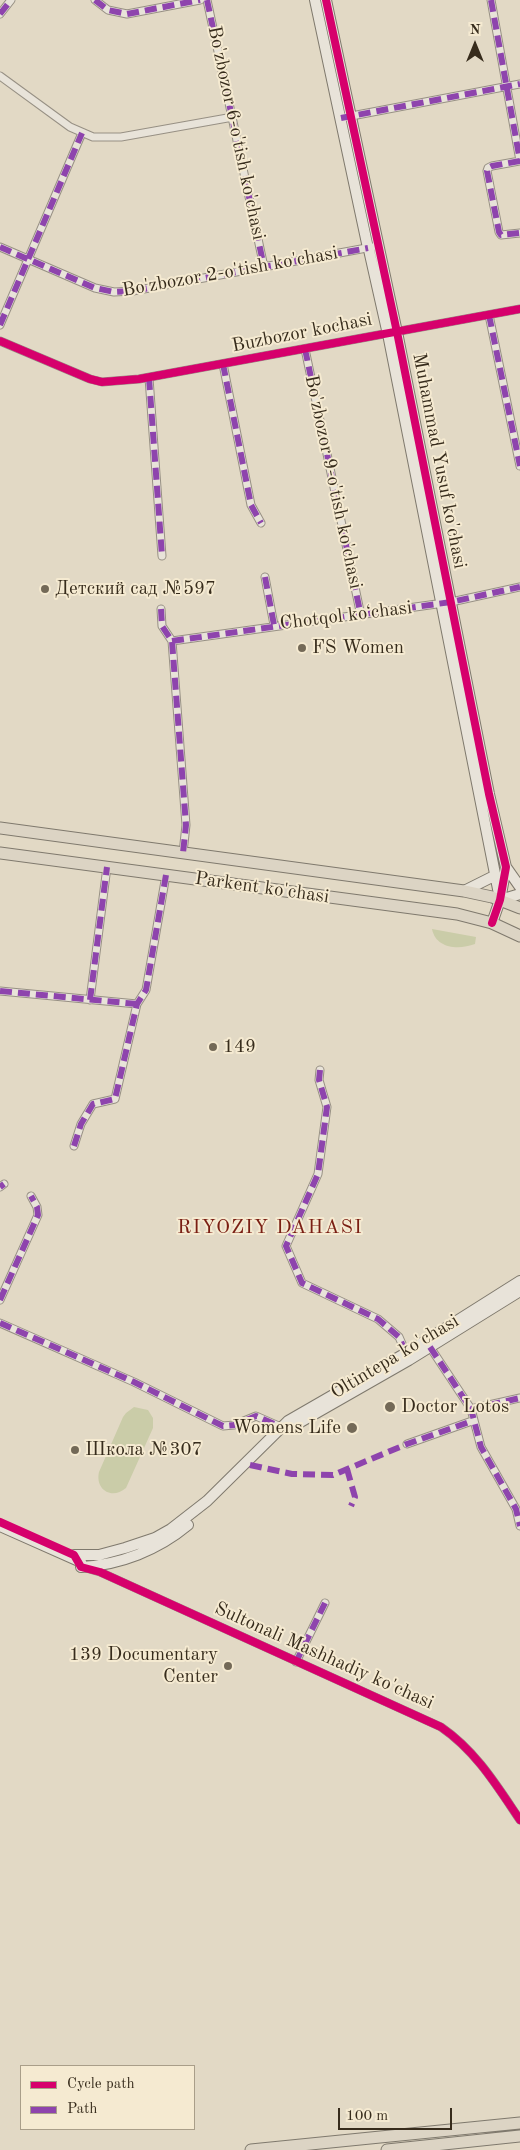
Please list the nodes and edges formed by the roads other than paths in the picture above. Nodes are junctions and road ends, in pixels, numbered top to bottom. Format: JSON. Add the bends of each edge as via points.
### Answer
{"nodes":[{"id":1,"x":11,"y":0,"type":"edge"},
{"id":2,"x":96,"y":0,"type":"edge"},
{"id":3,"x":200,"y":0,"type":"edge"},
{"id":4,"x":207,"y":0,"type":"edge"},
{"id":5,"x":315,"y":0,"type":"edge"},
{"id":6,"x":326,"y":0,"type":"edge"},
{"id":7,"x":491,"y":0,"type":"edge"},
{"id":8,"x":0,"y":14,"type":"edge"},
{"id":9,"x":0,"y":76,"type":"edge"},
{"id":10,"x":520,"y":84,"type":"edge"},
{"id":11,"x":506,"y":86,"type":"junction"},
{"id":12,"x":233,"y":117,"type":"junction"},
{"id":13,"x":345,"y":118,"type":"junction"},
{"id":14,"x":82,"y":133,"type":"junction"},
{"id":15,"x":520,"y":161,"type":"edge"},
{"id":16,"x":520,"y":233,"type":"edge"},
{"id":17,"x":0,"y":247,"type":"edge"},
{"id":18,"x":372,"y":248,"type":"junction"},
{"id":19,"x":28,"y":259,"type":"junction"},
{"id":20,"x":264,"y":267,"type":"junction"},
{"id":21,"x":520,"y":309,"type":"edge"},
{"id":22,"x":488,"y":315,"type":"junction"},
{"id":23,"x":0,"y":325,"type":"edge"},
{"id":24,"x":392,"y":333,"type":"junction"},
{"id":25,"x":0,"y":341,"type":"edge"},
{"id":26,"x":305,"y":349,"type":"junction"},
{"id":27,"x":223,"y":364,"type":"junction"},
{"id":28,"x":150,"y":378,"type":"junction"},
{"id":29,"x":520,"y":466,"type":"edge"},
{"id":30,"x":261,"y":523,"type":"dead end"},
{"id":31,"x":162,"y":556,"type":"dead end"},
{"id":32,"x":266,"y":577,"type":"dead end"},
{"id":33,"x":520,"y":587,"type":"edge"},
{"id":34,"x":446,"y":603,"type":"junction"},
{"id":35,"x":161,"y":608,"type":"dead end"},
{"id":36,"x":361,"y":616,"type":"junction"},
{"id":37,"x":274,"y":626,"type":"junction"},
{"id":38,"x":172,"y":641,"type":"junction"},
{"id":39,"x":0,"y":828,"type":"edge"},
{"id":40,"x":0,"y":853,"type":"edge"},
{"id":41,"x":183,"y":853,"type":"junction"},
{"id":42,"x":106,"y":867,"type":"junction"},
{"id":43,"x":506,"y":867,"type":"junction"},
{"id":44,"x":166,"y":875,"type":"junction"},
{"id":45,"x":494,"y":876,"type":"junction"},
{"id":46,"x":520,"y":887,"type":"edge"},
{"id":47,"x":464,"y":891,"type":"junction"},
{"id":48,"x":520,"y":894,"type":"edge"},
{"id":49,"x":500,"y":900,"type":"junction"},
{"id":50,"x":520,"y":908,"type":"edge"},
{"id":51,"x":492,"y":923,"type":"junction"},
{"id":52,"x":520,"y":936,"type":"edge"},
{"id":53,"x":0,"y":991,"type":"edge"},
{"id":54,"x":90,"y":1000,"type":"junction"},
{"id":55,"x":137,"y":1004,"type":"junction"},
{"id":56,"x":320,"y":1070,"type":"dead end"},
{"id":57,"x":74,"y":1146,"type":"dead end"},
{"id":58,"x":31,"y":1196,"type":"dead end"},
{"id":59,"x":520,"y":1281,"type":"edge"},
{"id":60,"x":520,"y":1291,"type":"edge"},
{"id":61,"x":0,"y":1300,"type":"edge"},
{"id":62,"x":0,"y":1323,"type":"edge"},
{"id":63,"x":430,"y":1347,"type":"junction"},
{"id":64,"x":408,"y":1356,"type":"junction"},
{"id":65,"x":520,"y":1398,"type":"edge"},
{"id":66,"x":471,"y":1409,"type":"junction"},
{"id":67,"x":472,"y":1421,"type":"junction"},
{"id":68,"x":278,"y":1432,"type":"junction"},
{"id":69,"x":407,"y":1444,"type":"dead end"},
{"id":70,"x":251,"y":1460,"type":"junction"},
{"id":71,"x":0,"y":1522,"type":"edge"},
{"id":72,"x":0,"y":1526,"type":"edge"},
{"id":73,"x":520,"y":1526,"type":"edge"},
{"id":74,"x":74,"y":1555,"type":"junction"},
{"id":75,"x":81,"y":1567,"type":"junction"},
{"id":76,"x":325,"y":1603,"type":"dead end"},
{"id":77,"x":296,"y":1662,"type":"junction"},
{"id":78,"x":520,"y":1820,"type":"edge"},
{"id":79,"x":520,"y":2123,"type":"edge"},
{"id":80,"x":439,"y":2131,"type":"junction"},
{"id":81,"x":520,"y":2136,"type":"edge"},
{"id":82,"x":441,"y":2144,"type":"junction"},
{"id":83,"x":251,"y":2150,"type":"edge"},
{"id":84,"x":387,"y":2150,"type":"edge"}],
"edges":[{"from":1,"to":8,"type":"street"},
{"from":2,"to":3,"type":"street","via":[[108,10],[127,14]]},
{"from":4,"to":12,"type":"street","name":"Bo'zbozor 6-o'tish ko'chasi"},
{"from":5,"to":13,"type":"street","name":"Muhammad Yusuf ko'chasi"},
{"from":6,"to":13,"type":"street","name":"Muhammad Yusuf ko'chasi"},
{"from":7,"to":11,"type":"street"},
{"from":9,"to":14,"type":"street"},
{"from":10,"to":11,"type":"street"},
{"from":11,"to":13,"type":"street"},
{"from":11,"to":15,"type":"street"},
{"from":12,"to":14,"type":"street","via":[[121,137],[99,138]]},
{"from":12,"to":20,"type":"street","name":"Bo'zbozor 6-o'tish ko'chasi"},
{"from":13,"to":18,"type":"street","name":"Muhammad Yusuf ko'chasi"},
{"from":14,"to":19,"type":"street"},
{"from":15,"to":16,"type":"street","via":[[488,168],[487,171],[499,232],[504,236]]},
{"from":17,"to":19,"type":"street","name":"Bo'zbozor 2-o'tish ko'chasi"},
{"from":18,"to":20,"type":"street","name":"Bo'zbozor 2-o'tish ko'chasi"},
{"from":18,"to":24,"type":"street","name":"Muhammad Yusuf ko'chasi"},
{"from":19,"to":20,"type":"street","name":"Bo'zbozor 2-o'tish ko'chasi","via":[[95,288],[114,292]]},
{"from":19,"to":23,"type":"street"},
{"from":21,"to":22,"type":"street","name":"Buzbozor kochasi"},
{"from":22,"to":24,"type":"street","name":"Buzbozor kochasi"},
{"from":22,"to":29,"type":"street"},
{"from":24,"to":26,"type":"street","name":"Buzbozor kochasi"},
{"from":24,"to":34,"type":"street","name":"Muhammad Yusuf ko'chasi"},
{"from":25,"to":28,"type":"street","name":"Buzbozor kochasi","via":[[96,381]]},
{"from":26,"to":27,"type":"street","name":"Buzbozor kochasi"},
{"from":26,"to":36,"type":"street","name":"Bo'zbozor 9-o'tish ko'chasi"},
{"from":27,"to":28,"type":"street","name":"Buzbozor kochasi"},
{"from":27,"to":30,"type":"street","via":[[251,505]]},
{"from":28,"to":31,"type":"street"},
{"from":32,"to":37,"type":"street"},
{"from":33,"to":34,"type":"street","name":"Chotqol koʻchasi"},
{"from":34,"to":36,"type":"street","name":"Chotqol koʻchasi"},
{"from":34,"to":43,"type":"street","name":"Muhammad Yusuf ko'chasi"},
{"from":34,"to":45,"type":"street","name":"Muhammad Yusuf ko'chasi"},
{"from":35,"to":38,"type":"street","via":[[162,626]]},
{"from":36,"to":37,"type":"street","name":"Chotqol koʻchasi"},
{"from":37,"to":38,"type":"street","name":"Chotqol koʻchasi"},
{"from":38,"to":41,"type":"street","via":[[186,825]]},
{"from":39,"to":41,"type":"main road","name":"Parkent ko'chasi"},
{"from":40,"to":42,"type":"main road","name":"Parkent ko'chasi"},
{"from":41,"to":47,"type":"main road","name":"Parkent ko'chasi"},
{"from":42,"to":44,"type":"main road","name":"Parkent ko'chasi"},
{"from":42,"to":54,"type":"street"},
{"from":43,"to":46,"type":"street","name":"Muhammad Yusuf ko'chasi"},
{"from":43,"to":49,"type":"street","name":"Muhammad Yusuf ko'chasi"},
{"from":44,"to":51,"type":"main road","name":"Parkent ko'chasi","via":[[457,914]]},
{"from":44,"to":55,"type":"street","via":[[146,990]]},
{"from":45,"to":47,"type":"street"},
{"from":45,"to":49,"type":"street","name":"Muhammad Yusuf ko'chasi"},
{"from":47,"to":49,"type":"main road","name":"Parkent ko'chasi"},
{"from":48,"to":49,"type":"street"},
{"from":49,"to":50,"type":"main road","name":"Parkent ko'chasi"},
{"from":49,"to":51,"type":"street","name":"Muhammad Yusuf ko'chasi"},
{"from":51,"to":52,"type":"main road","name":"Parkent ko'chasi"},
{"from":53,"to":54,"type":"street"},
{"from":54,"to":55,"type":"street"},
{"from":55,"to":57,"type":"street","via":[[115,1099],[93,1104],[81,1124]]},
{"from":56,"to":64,"type":"street","via":[[319,1080],[327,1107],[318,1174],[286,1246],[302,1283],[378,1319],[399,1337]]},
{"from":58,"to":61,"type":"street","via":[[38,1215]]},
{"from":59,"to":64,"type":"street","name":"Oltintepa ko'chasi"},
{"from":60,"to":63,"type":"street","name":"Oltintepa ko'chasi"},
{"from":62,"to":68,"type":"street","via":[[224,1426],[256,1416]]},
{"from":63,"to":64,"type":"street","name":"Oltintepa ko'chasi"},
{"from":63,"to":66,"type":"street"},
{"from":64,"to":68,"type":"street","name":"Oltintepa ko'chasi"},
{"from":65,"to":66,"type":"street"},
{"from":66,"to":67,"type":"street"},
{"from":67,"to":69,"type":"street"},
{"from":67,"to":73,"type":"street","via":[[481,1447],[516,1508]]},
{"from":68,"to":70,"type":"street","name":"Oltintepa ko'chasi"},
{"from":70,"to":74,"type":"street","name":"Oltintepa ko'chasi","via":[[208,1501],[155,1538],[99,1554]]},
{"from":70,"to":75,"type":"street","name":"Oltintepa ko'chasi","via":[[190,1523],[159,1545],[120,1560]]},
{"from":71,"to":74,"type":"street"},
{"from":72,"to":75,"type":"street","name":"Sultonali Mashhadiy ko'chasi","via":[[85,1562]]},
{"from":74,"to":75,"type":"street"},
{"from":75,"to":77,"type":"street","name":"Sultonali Mashhadiy ko'chasi","via":[[100,1572]]},
{"from":76,"to":77,"type":"street"},
{"from":77,"to":78,"type":"street","name":"Sultonali Mashhadiy ko'chasi","via":[[422,1717],[446,1731],[481,1764]]},
{"from":79,"to":80,"type":"main road"},
{"from":80,"to":82,"type":"main road"},
{"from":80,"to":83,"type":"main road"},
{"from":81,"to":82,"type":"main road"},
{"from":82,"to":84,"type":"main road"}]}
